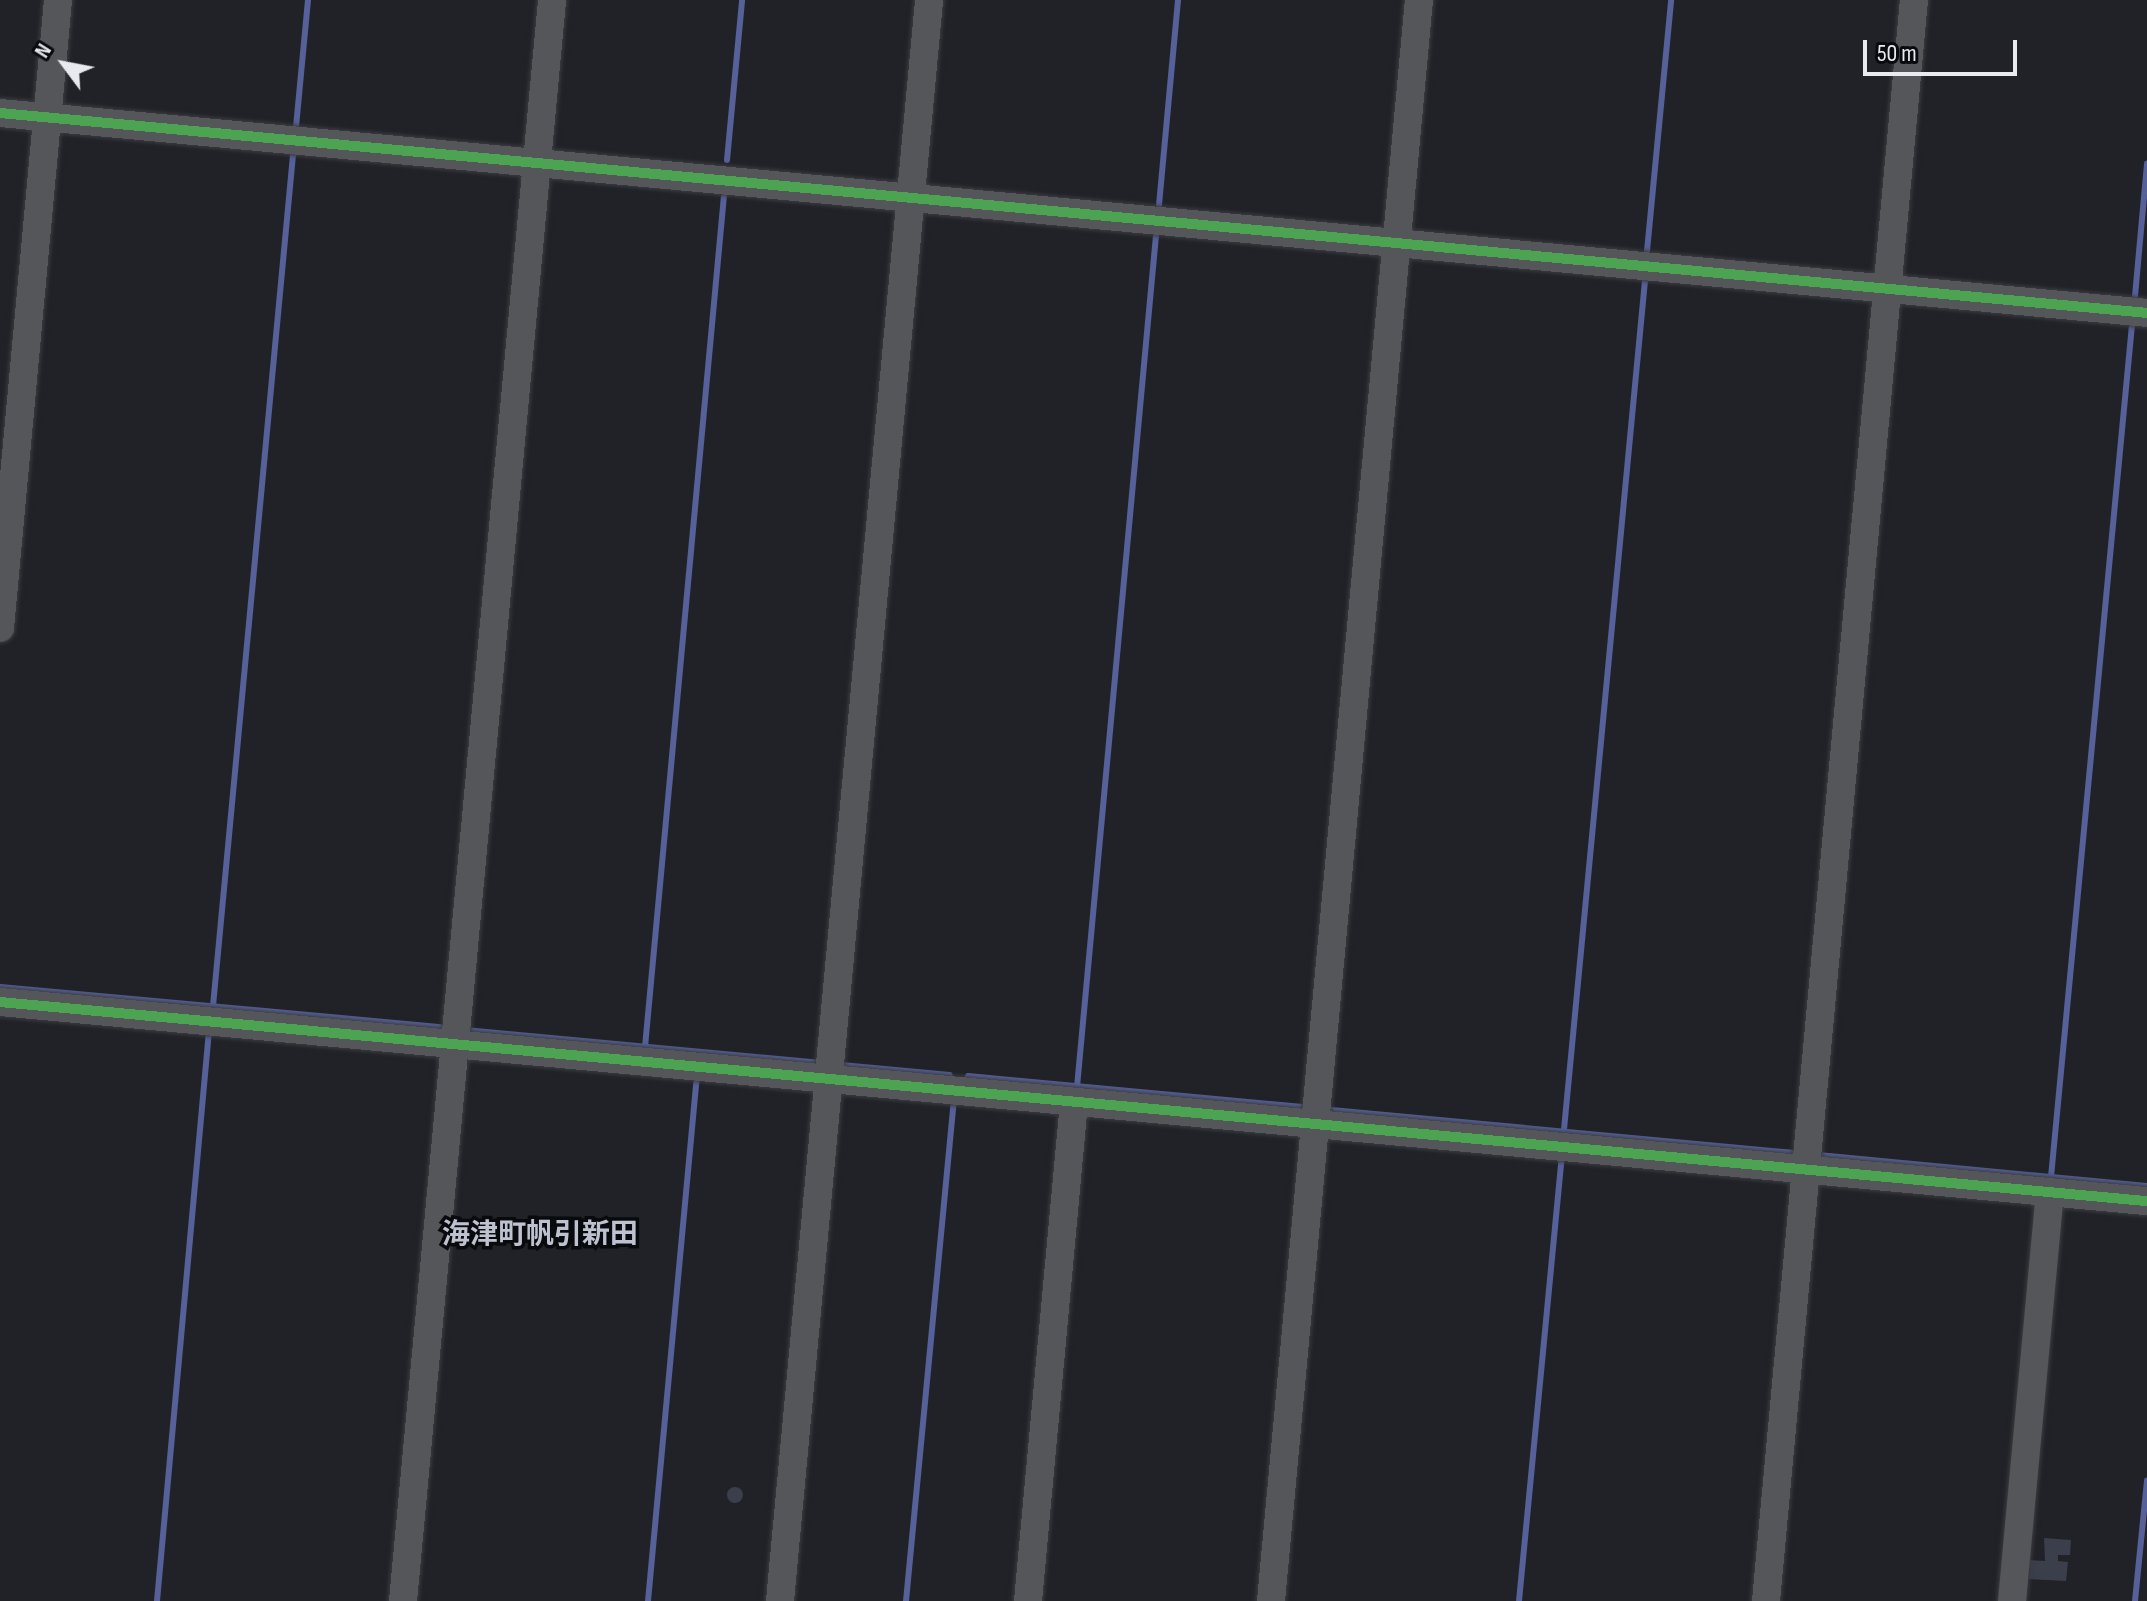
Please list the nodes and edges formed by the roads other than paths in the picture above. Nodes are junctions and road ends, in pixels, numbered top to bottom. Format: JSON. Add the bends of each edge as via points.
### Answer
{"nodes":[{"id":1,"x":58,"y":0,"type":"edge"},
{"id":2,"x":552,"y":0,"type":"edge"},
{"id":3,"x":929,"y":0,"type":"edge"},
{"id":4,"x":1419,"y":0,"type":"edge"},
{"id":5,"x":1914,"y":0,"type":"edge"},
{"id":6,"x":0,"y":113,"type":"edge"},
{"id":7,"x":47,"y":118,"type":"junction"},
{"id":8,"x":535,"y":165,"type":"junction"},
{"id":9,"x":910,"y":199,"type":"junction"},
{"id":10,"x":1397,"y":243,"type":"junction"},
{"id":11,"x":1887,"y":289,"type":"junction"},
{"id":12,"x":2147,"y":313,"type":"edge"},
{"id":13,"x":0,"y":628,"type":"edge"},
{"id":14,"x":0,"y":1002,"type":"edge"},
{"id":15,"x":454,"y":1044,"type":"junction"},
{"id":16,"x":830,"y":1079,"type":"junction"},
{"id":17,"x":1074,"y":1102,"type":"junction"},
{"id":18,"x":1317,"y":1124,"type":"junction"},
{"id":19,"x":1806,"y":1168,"type":"junction"},
{"id":20,"x":2050,"y":1192,"type":"junction"},
{"id":21,"x":2147,"y":1201,"type":"edge"},
{"id":22,"x":403,"y":1601,"type":"edge"},
{"id":23,"x":780,"y":1601,"type":"edge"},
{"id":24,"x":1028,"y":1601,"type":"edge"},
{"id":25,"x":1271,"y":1601,"type":"edge"},
{"id":26,"x":1766,"y":1601,"type":"edge"},
{"id":27,"x":2012,"y":1601,"type":"edge"}],
"edges":[{"from":1,"to":7,"type":"street"},
{"from":2,"to":8,"type":"street"},
{"from":3,"to":9,"type":"street"},
{"from":4,"to":10,"type":"street"},
{"from":5,"to":11,"type":"street"},
{"from":6,"to":7,"type":"street"},
{"from":7,"to":8,"type":"street"},
{"from":7,"to":13,"type":"street"},
{"from":8,"to":9,"type":"street"},
{"from":8,"to":15,"type":"street"},
{"from":9,"to":10,"type":"street"},
{"from":9,"to":16,"type":"street"},
{"from":10,"to":11,"type":"street"},
{"from":10,"to":18,"type":"street"},
{"from":11,"to":12,"type":"street"},
{"from":11,"to":19,"type":"street"},
{"from":14,"to":15,"type":"street"},
{"from":15,"to":16,"type":"street"},
{"from":15,"to":22,"type":"street"},
{"from":16,"to":17,"type":"street"},
{"from":16,"to":23,"type":"street"},
{"from":17,"to":18,"type":"street"},
{"from":17,"to":24,"type":"street"},
{"from":18,"to":19,"type":"street"},
{"from":18,"to":25,"type":"street"},
{"from":19,"to":20,"type":"street"},
{"from":19,"to":26,"type":"street"},
{"from":20,"to":21,"type":"street"},
{"from":20,"to":27,"type":"street"}]}
